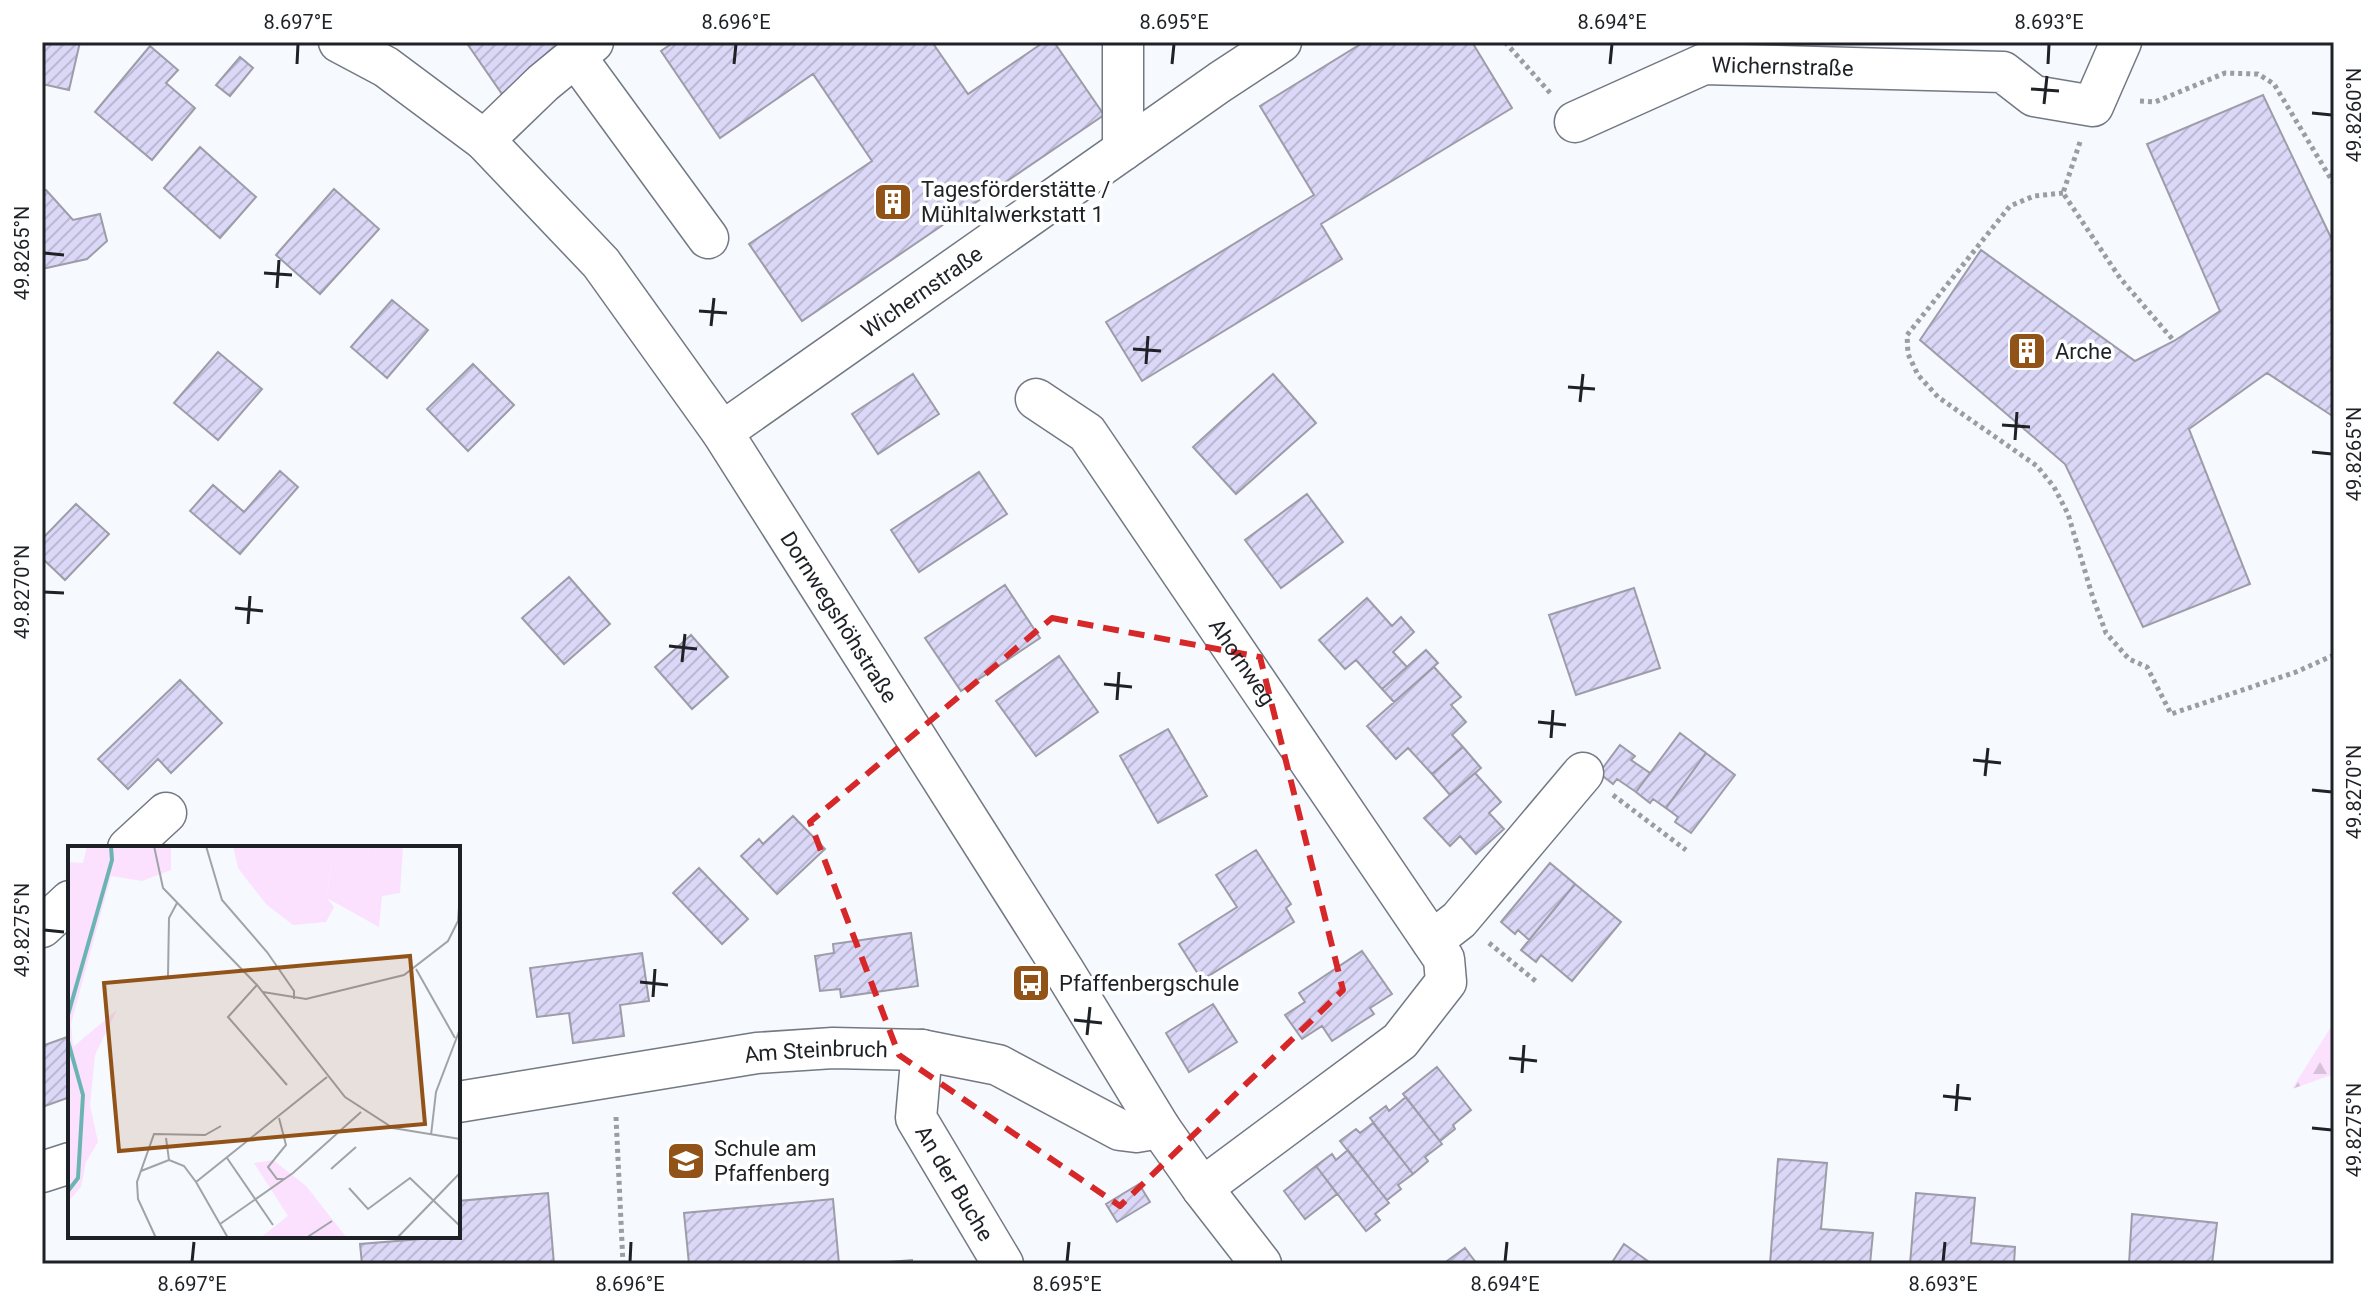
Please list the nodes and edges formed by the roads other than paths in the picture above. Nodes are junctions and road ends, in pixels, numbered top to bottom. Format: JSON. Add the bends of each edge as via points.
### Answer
{"nodes":[{"id":1,"x":339,"y":42,"type":"edge"},
{"id":2,"x":1123,"y":42,"type":"edge"},
{"id":3,"x":1281,"y":42,"type":"edge"},
{"id":4,"x":2121,"y":42,"type":"edge"},
{"id":5,"x":584,"y":49,"type":"edge"},
{"id":6,"x":2004,"y":57,"type":"edge"},
{"id":7,"x":1575,"y":122,"type":"road end"},
{"id":8,"x":484,"y":140,"type":"junction"},
{"id":9,"x":1123,"y":150,"type":"junction"},
{"id":10,"x":708,"y":238,"type":"dead end"},
{"id":11,"x":1036,"y":399,"type":"dead end"},
{"id":12,"x":722,"y":432,"type":"junction"},
{"id":13,"x":1583,"y":773,"type":"road end"},
{"id":14,"x":166,"y":813,"type":"dead end"},
{"id":15,"x":130,"y":846,"type":"edge"},
{"id":16,"x":68,"y":903,"type":"edge"},
{"id":17,"x":42,"y":927,"type":"edge"},
{"id":18,"x":1446,"y":930,"type":"junction"},
{"id":19,"x":922,"y":1050,"type":"junction"},
{"id":20,"x":460,"y":1102,"type":"edge"},
{"id":21,"x":1160,"y":1128,"type":"junction"},
{"id":22,"x":68,"y":1164,"type":"edge"},
{"id":23,"x":42,"y":1172,"type":"edge"},
{"id":24,"x":1202,"y":1188,"type":"junction"},
{"id":25,"x":1003,"y":1264,"type":"edge"},
{"id":26,"x":1261,"y":1264,"type":"edge"}],
"edges":[{"from":1,"to":8,"type":"street","name":"Dornwegshöhstraße","via":[[386,67]]},
{"from":2,"to":9,"type":"street"},
{"from":3,"to":9,"type":"street","name":"Wichernstraße"},
{"from":4,"to":6,"type":"street","name":"Wichernstraße","via":[[2093,106],[2034,96]]},
{"from":5,"to":8,"type":"street"},
{"from":5,"to":10,"type":"street"},
{"from":6,"to":7,"type":"street","name":"Wichernstraße","via":[[1704,64]]},
{"from":8,"to":12,"type":"street","name":"Dornwegshöhstraße","via":[[601,263]]},
{"from":9,"to":12,"type":"street","name":"Wichernstraße"},
{"from":11,"to":18,"type":"street","name":"Ahornweg","via":[[1087,433]]},
{"from":12,"to":21,"type":"street","name":"Dornwegshöhstraße"},
{"from":13,"to":18,"type":"street"},
{"from":14,"to":15,"type":"street"},
{"from":16,"to":17,"type":"street"},
{"from":18,"to":24,"type":"street","name":"Ahornweg","via":[[1446,982],[1400,1041]]},
{"from":19,"to":20,"type":"street","name":"Am Steinbruch","via":[[757,1053]]},
{"from":19,"to":21,"type":"street","name":"Am Steinbruch","via":[[998,1065],[1120,1130]]},
{"from":19,"to":25,"type":"street","name":"An der Buche","via":[[916,1118]]},
{"from":21,"to":24,"type":"street","name":"Dornwegshöhstraße"},
{"from":22,"to":23,"type":"street"},
{"from":24,"to":26,"type":"street","name":"Dornwegshöhstraße"}]}
